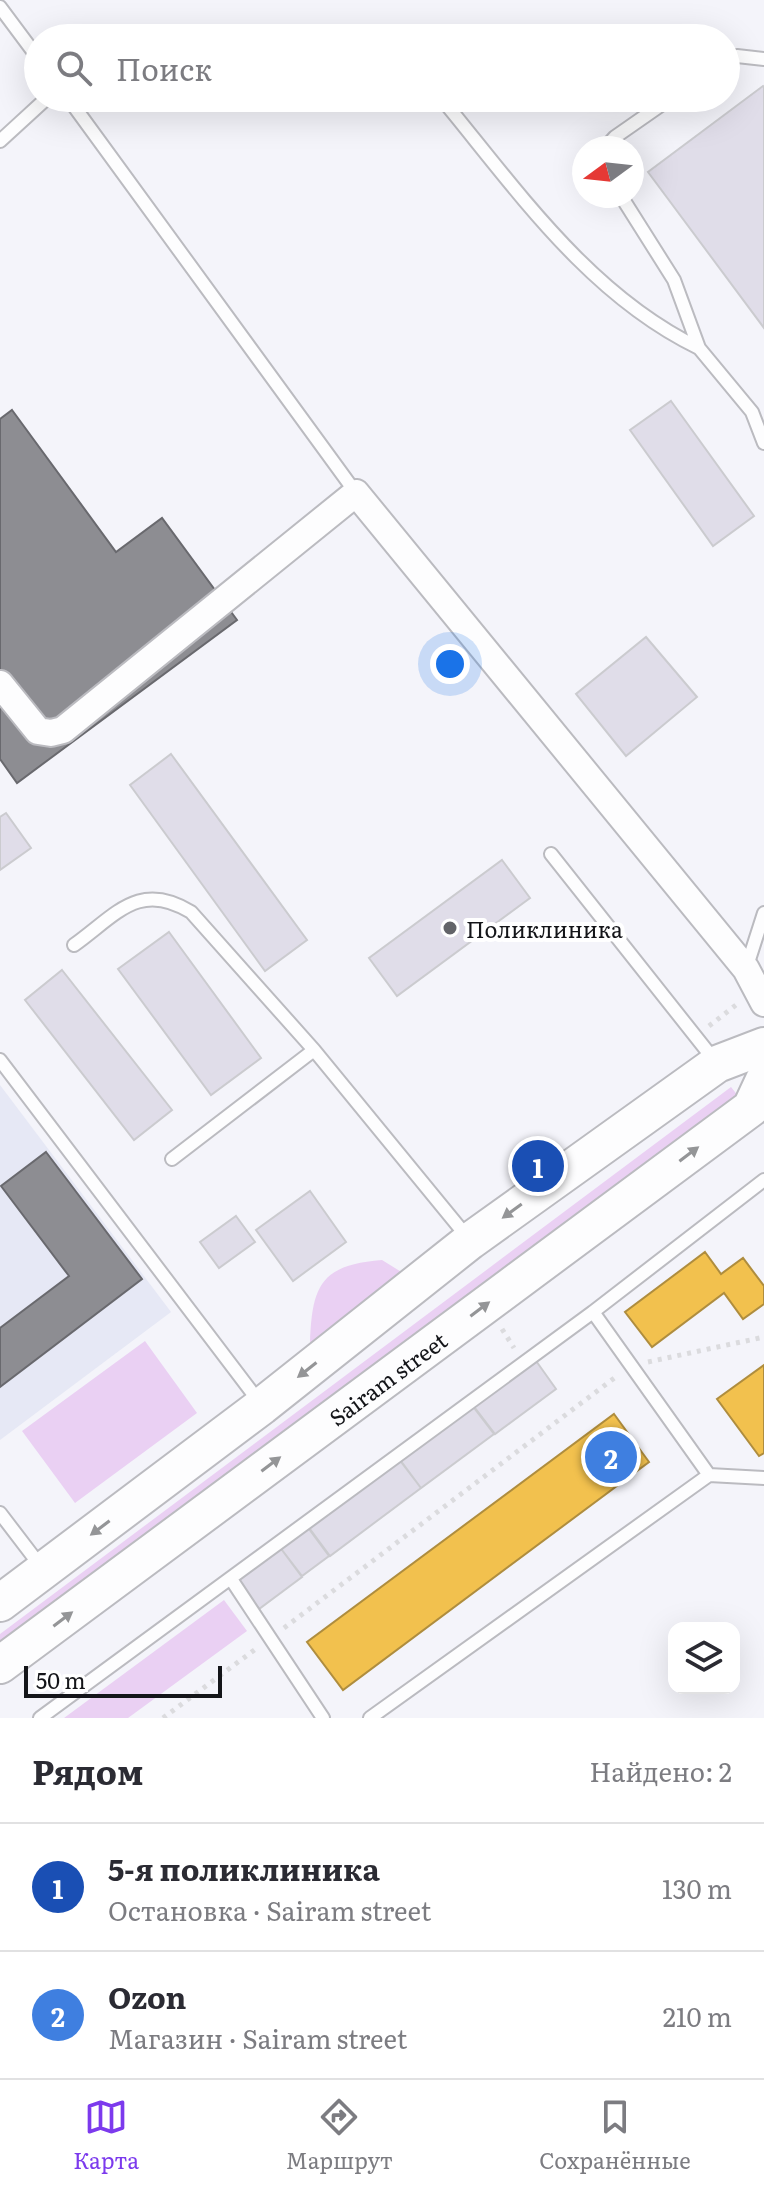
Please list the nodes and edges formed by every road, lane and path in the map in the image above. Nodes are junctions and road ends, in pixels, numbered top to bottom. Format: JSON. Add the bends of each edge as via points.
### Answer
{"nodes":[{"id":1,"x":0,"y":7,"type":"edge"},
{"id":2,"x":24,"y":39,"type":"edge"},
{"id":3,"x":740,"y":56,"type":"edge"},
{"id":4,"x":764,"y":59,"type":"edge"},
{"id":5,"x":32,"y":112,"type":"edge"},
{"id":6,"x":78,"y":112,"type":"edge"},
{"id":7,"x":453,"y":112,"type":"edge"},
{"id":8,"x":651,"y":112,"type":"edge"},
{"id":9,"x":616,"y":136,"type":"edge"},
{"id":10,"x":0,"y":141,"type":"edge"},
{"id":11,"x":629,"y":208,"type":"edge"},
{"id":12,"x":699,"y":348,"type":"junction"},
{"id":13,"x":764,"y":443,"type":"edge"},
{"id":14,"x":356,"y":493,"type":"junction"},
{"id":15,"x":0,"y":684,"type":"edge"},
{"id":16,"x":551,"y":854,"type":"dead end"},
{"id":17,"x":764,"y":913,"type":"edge"},
{"id":18,"x":74,"y":945,"type":"dead end"},
{"id":19,"x":756,"y":987,"type":"edge"},
{"id":20,"x":764,"y":1046,"type":"edge"},
{"id":21,"x":314,"y":1050,"type":"junction"},
{"id":22,"x":706,"y":1050,"type":"junction"},
{"id":23,"x":0,"y":1060,"type":"edge"},
{"id":24,"x":764,"y":1080,"type":"edge"},
{"id":25,"x":172,"y":1159,"type":"dead end"},
{"id":26,"x":764,"y":1180,"type":"edge"},
{"id":27,"x":470,"y":1241,"type":"junction"},
{"id":28,"x":593,"y":1312,"type":"junction"},
{"id":29,"x":764,"y":1337,"type":"edge"},
{"id":30,"x":631,"y":1366,"type":"junction"},
{"id":31,"x":262,"y":1406,"type":"junction"},
{"id":32,"x":709,"y":1475,"type":"junction"},
{"id":33,"x":764,"y":1478,"type":"edge"},
{"id":34,"x":0,"y":1513,"type":"edge"},
{"id":35,"x":231,"y":1579,"type":"junction"},
{"id":36,"x":21,"y":1584,"type":"edge"},
{"id":37,"x":272,"y":1637,"type":"junction"},
{"id":38,"x":0,"y":1665,"type":"edge"},
{"id":39,"x":40,"y":1718,"type":"edge"},
{"id":40,"x":163,"y":1718,"type":"edge"},
{"id":41,"x":323,"y":1718,"type":"edge"},
{"id":42,"x":370,"y":1718,"type":"edge"}],
"edges":[{"from":1,"to":2,"type":"lane"},
{"from":3,"to":4,"type":"lane"},
{"from":5,"to":10,"type":"lane"},
{"from":6,"to":14,"type":"lane"},
{"from":7,"to":12,"type":"lane","via":[[603,285],[665,331]]},
{"from":8,"to":9,"type":"lane"},
{"from":11,"to":12,"type":"lane","via":[[674,280]]},
{"from":12,"to":13,"type":"lane","via":[[752,412]]},
{"from":14,"to":15,"type":"street","via":[[63,730],[38,731]]},
{"from":14,"to":19,"type":"street"},
{"from":16,"to":22,"type":"lane"},
{"from":17,"to":19,"type":"lane"},
{"from":18,"to":21,"type":"lane","via":[[138,900],[172,900],[191,912]]},
{"from":19,"to":22,"type":"path"},
{"from":20,"to":22,"type":"main road"},
{"from":21,"to":25,"type":"lane"},
{"from":21,"to":27,"type":"lane"},
{"from":22,"to":27,"type":"main road","one_way":true},
{"from":23,"to":31,"type":"lane"},
{"from":38,"to":24,"type":"main road","name":"Sairam street","one_way":true,"via":[[751,1108]]},
{"from":26,"to":28,"type":"lane"},
{"from":27,"to":31,"type":"main road","one_way":true},
{"from":28,"to":30,"type":"lane"},
{"from":28,"to":35,"type":"lane"},
{"from":29,"to":30,"type":"path"},
{"from":30,"to":32,"type":"lane"},
{"from":30,"to":37,"type":"path"},
{"from":31,"to":36,"type":"main road","one_way":true},
{"from":32,"to":33,"type":"lane"},
{"from":32,"to":42,"type":"lane"},
{"from":34,"to":36,"type":"lane"},
{"from":35,"to":37,"type":"lane"},
{"from":35,"to":39,"type":"lane"},
{"from":37,"to":40,"type":"path"},
{"from":37,"to":41,"type":"lane"}]}
